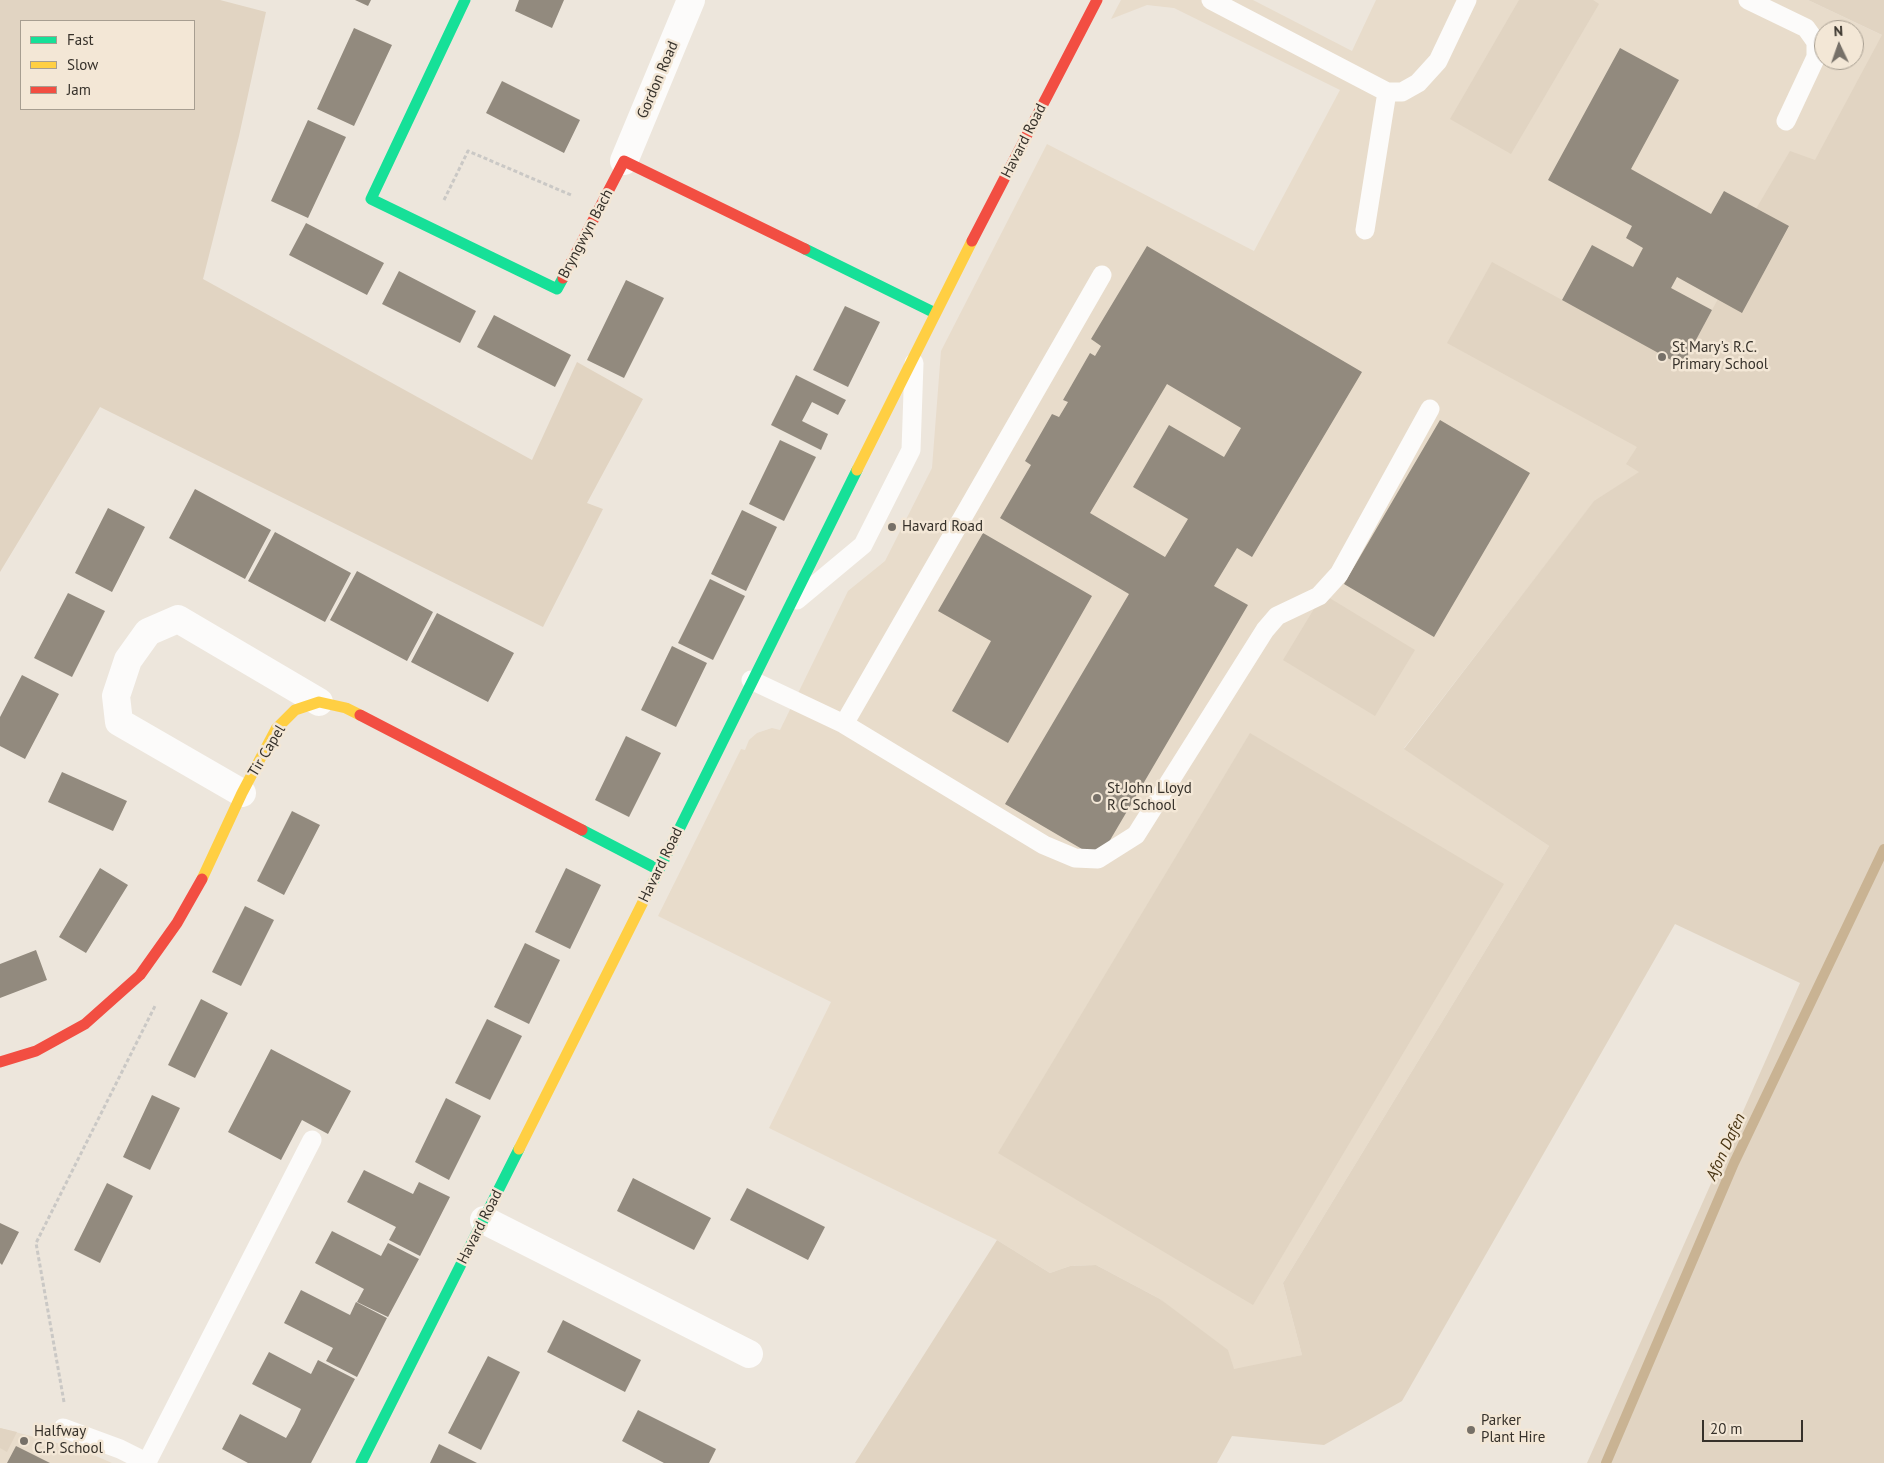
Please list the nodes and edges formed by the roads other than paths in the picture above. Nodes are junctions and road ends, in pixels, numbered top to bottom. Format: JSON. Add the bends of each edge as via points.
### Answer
{"nodes":[{"id":1,"x":465,"y":0,"type":"edge"},
{"id":2,"x":692,"y":0,"type":"edge"},
{"id":3,"x":1097,"y":0,"type":"edge"},
{"id":4,"x":1211,"y":0,"type":"edge"},
{"id":5,"x":1467,"y":0,"type":"edge"},
{"id":6,"x":1748,"y":0,"type":"edge"},
{"id":7,"x":1387,"y":92,"type":"junction"},
{"id":8,"x":1786,"y":121,"type":"dead end"},
{"id":9,"x":624,"y":161,"type":"junction"},
{"id":10,"x":1365,"y":230,"type":"dead end"},
{"id":11,"x":1102,"y":275,"type":"dead end"},
{"id":12,"x":934,"y":313,"type":"junction"},
{"id":13,"x":914,"y":354,"type":"junction"},
{"id":14,"x":1430,"y":409,"type":"dead end"},
{"id":15,"x":787,"y":609,"type":"junction"},
{"id":16,"x":751,"y":680,"type":"junction"},
{"id":17,"x":319,"y":702,"type":"junction"},
{"id":18,"x":844,"y":724,"type":"junction"},
{"id":19,"x":242,"y":793,"type":"junction"},
{"id":20,"x":659,"y":870,"type":"junction"},
{"id":21,"x":0,"y":1062,"type":"edge"},
{"id":22,"x":312,"y":1140,"type":"dead end"},
{"id":23,"x":484,"y":1220,"type":"junction"},
{"id":24,"x":749,"y":1354,"type":"dead end"},
{"id":25,"x":64,"y":1420,"type":"road end"},
{"id":26,"x":147,"y":1463,"type":"edge"},
{"id":27,"x":362,"y":1463,"type":"edge"}],
"edges":[{"from":1,"to":9,"type":"street","name":"Bryngwyn Bach","via":[[371,199],[557,289]]},
{"from":2,"to":9,"type":"street","name":"Gordon Road"},
{"from":3,"to":12,"type":"street","name":"Havard Road"},
{"from":4,"to":7,"type":"lane"},
{"from":5,"to":7,"type":"lane","via":[[1438,62],[1418,83],[1402,92]]},
{"from":6,"to":8,"type":"lane","via":[[1806,28],[1816,42],[1816,57]]},
{"from":7,"to":10,"type":"lane"},
{"from":9,"to":12,"type":"street"},
{"from":11,"to":18,"type":"lane"},
{"from":12,"to":13,"type":"street","name":"Havard Road"},
{"from":13,"to":15,"type":"street","name":"Havard Road"},
{"from":13,"to":15,"type":"lane","via":[[911,450],[907,459],[863,545]]},
{"from":14,"to":18,"type":"lane","via":[[1339,574],[1318,596],[1277,616],[1264,630],[1136,835],[1098,860],[1075,858],[1044,845]]},
{"from":15,"to":16,"type":"street","name":"Havard Road"},
{"from":16,"to":18,"type":"lane"},
{"from":16,"to":20,"type":"street","name":"Havard Road"},
{"from":17,"to":19,"type":"street","name":"Tir Capel","via":[[295,710],[276,729]]},
{"from":17,"to":19,"type":"street","via":[[178,619],[148,632],[128,660],[116,696],[119,722]]},
{"from":17,"to":20,"type":"street","via":[[346,708]]},
{"from":19,"to":21,"type":"street","name":"Tir Capel","via":[[195,893],[140,975],[85,1024],[36,1051]]},
{"from":20,"to":23,"type":"street","name":"Havard Road"},
{"from":22,"to":26,"type":"lane"},
{"from":23,"to":24,"type":"street"},
{"from":23,"to":27,"type":"street","name":"Havard Road"},
{"from":25,"to":26,"type":"lane"}]}
